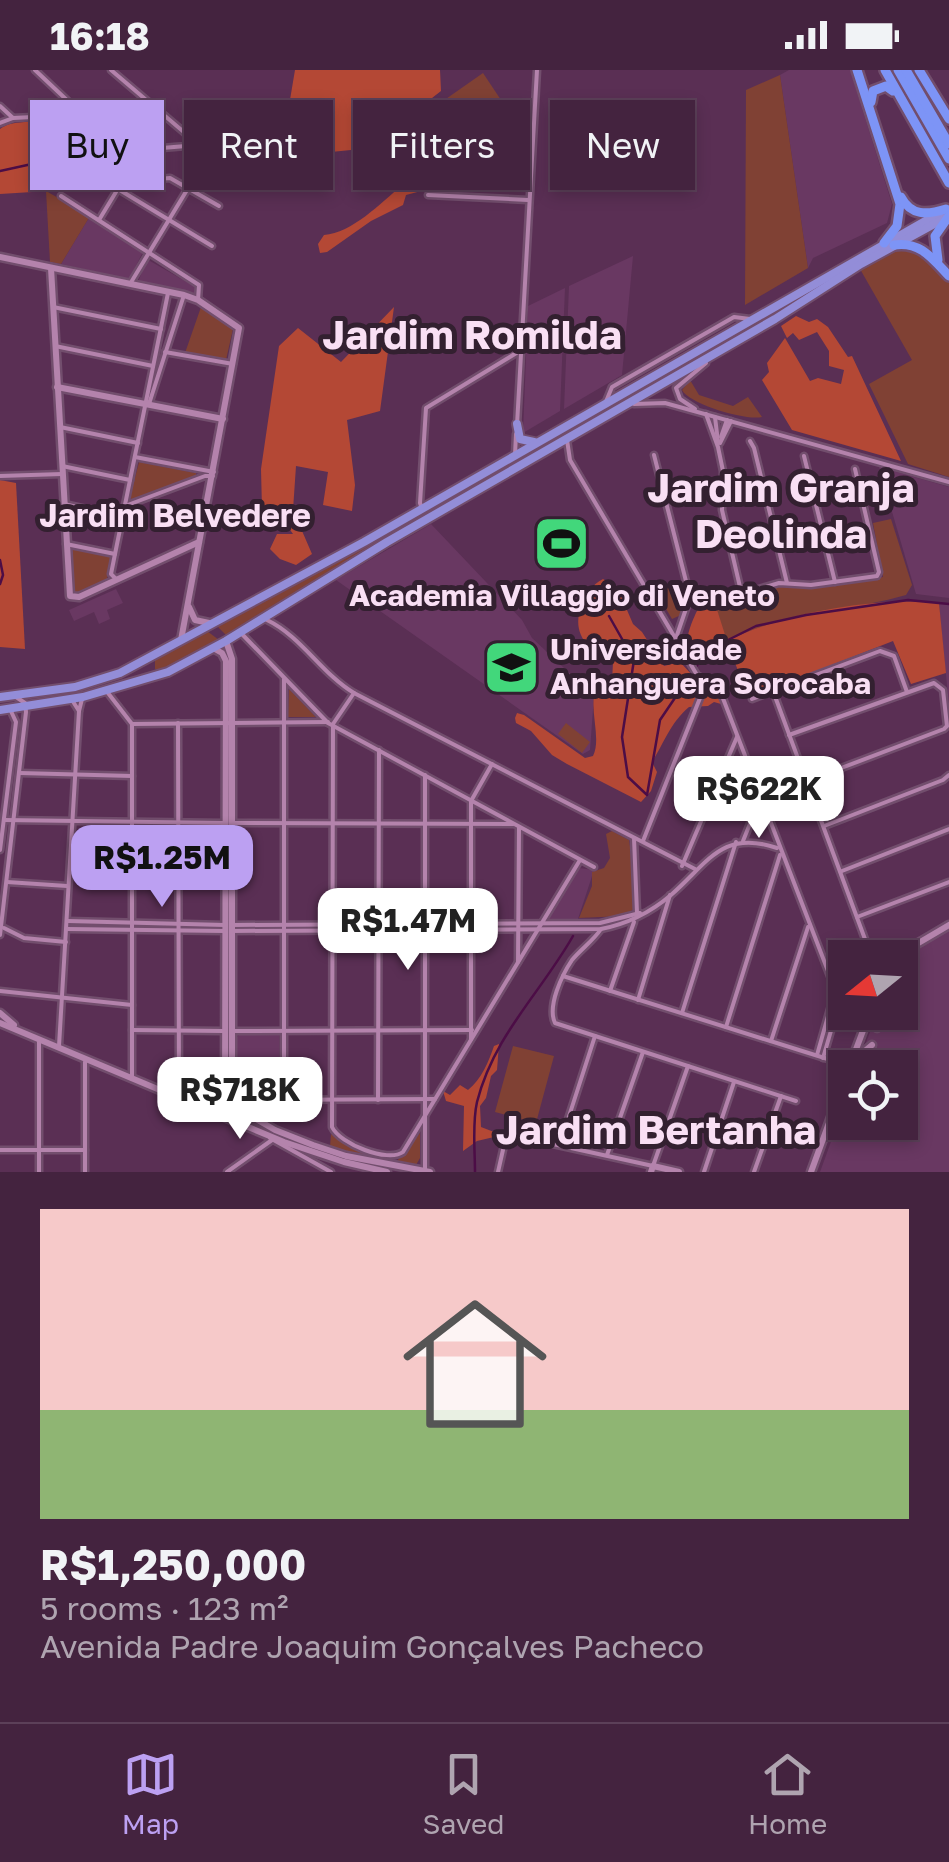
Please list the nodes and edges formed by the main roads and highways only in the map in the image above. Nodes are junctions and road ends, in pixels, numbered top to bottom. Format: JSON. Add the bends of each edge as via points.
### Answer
{"nodes":[{"id":1,"x":858,"y":70,"type":"edge"},
{"id":2,"x":884,"y":70,"type":"edge"},
{"id":3,"x":898,"y":70,"type":"edge"},
{"id":4,"x":906,"y":70,"type":"edge"},
{"id":5,"x":921,"y":70,"type":"edge"},
{"id":6,"x":909,"y":114,"type":"junction"},
{"id":7,"x":872,"y":116,"type":"junction"},
{"id":8,"x":949,"y":119,"type":"edge"},
{"id":9,"x":949,"y":144,"type":"edge"},
{"id":10,"x":949,"y":159,"type":"edge"},
{"id":11,"x":949,"y":184,"type":"edge"},
{"id":12,"x":896,"y":187,"type":"junction"},
{"id":13,"x":948,"y":211,"type":"edge"},
{"id":14,"x":889,"y":244,"type":"junction"},
{"id":15,"x":949,"y":275,"type":"edge"},
{"id":16,"x":770,"y":307,"type":"junction"},
{"id":17,"x":754,"y":316,"type":"junction"},
{"id":18,"x":775,"y":319,"type":"junction"},
{"id":19,"x":763,"y":326,"type":"junction"},
{"id":20,"x":585,"y":415,"type":"junction"},
{"id":21,"x":576,"y":421,"type":"junction"},
{"id":22,"x":517,"y":424,"type":"road end"},
{"id":23,"x":592,"y":425,"type":"junction"},
{"id":24,"x":579,"y":432,"type":"junction"},
{"id":25,"x":538,"y":442,"type":"junction"},
{"id":26,"x":515,"y":456,"type":"junction"},
{"id":27,"x":507,"y":474,"type":"junction"},
{"id":28,"x":422,"y":509,"type":"junction"},
{"id":29,"x":430,"y":518,"type":"junction"},
{"id":30,"x":209,"y":623,"type":"junction"},
{"id":31,"x":226,"y":641,"type":"junction"},
{"id":32,"x":159,"y":652,"type":"junction"},
{"id":33,"x":168,"y":672,"type":"junction"},
{"id":34,"x":0,"y":698,"type":"edge"},
{"id":35,"x":5,"y":709,"type":"edge"}],
"edges":[{"from":1,"to":7,"type":"highway"},
{"from":2,"to":6,"type":"highway"},
{"from":3,"to":10,"type":"highway"},
{"from":4,"to":9,"type":"highway"},
{"from":5,"to":8,"type":"highway"},
{"from":6,"to":7,"type":"highway","via":[[886,86],[873,91]]},
{"from":6,"to":11,"type":"highway"},
{"from":7,"to":12,"type":"highway"},
{"from":12,"to":13,"type":"highway","via":[[913,211]]},
{"from":12,"to":14,"type":"highway","via":[[900,216]]},
{"from":13,"to":14,"type":"main road"},
{"from":13,"to":15,"type":"highway","via":[[934,241]]},
{"from":14,"to":15,"type":"highway","via":[[916,245]]},
{"from":14,"to":16,"type":"main road"},
{"from":14,"to":18,"type":"main road"},
{"from":16,"to":17,"type":"main road"},
{"from":16,"to":18,"type":"main road"},
{"from":17,"to":19,"type":"main road","via":[[763,317]]},
{"from":17,"to":20,"type":"main road"},
{"from":18,"to":19,"type":"main road"},
{"from":19,"to":23,"type":"main road"},
{"from":20,"to":21,"type":"main road"},
{"from":20,"to":23,"type":"main road"},
{"from":21,"to":24,"type":"main road"},
{"from":21,"to":25,"type":"main road"},
{"from":22,"to":25,"type":"main road","via":[[522,441]]},
{"from":23,"to":24,"type":"main road"},
{"from":24,"to":27,"type":"main road"},
{"from":25,"to":26,"type":"main road"},
{"from":26,"to":27,"type":"main road"},
{"from":26,"to":28,"type":"main road"},
{"from":27,"to":29,"type":"main road"},
{"from":28,"to":29,"type":"main road"},
{"from":28,"to":30,"type":"main road"},
{"from":29,"to":31,"type":"main road"},
{"from":30,"to":31,"type":"main road"},
{"from":30,"to":32,"type":"main road"},
{"from":31,"to":33,"type":"main road"},
{"from":32,"to":33,"type":"main road","via":[[152,668]]},
{"from":32,"to":34,"type":"main road","via":[[102,680]]},
{"from":33,"to":35,"type":"main road","via":[[83,698]]}]}
